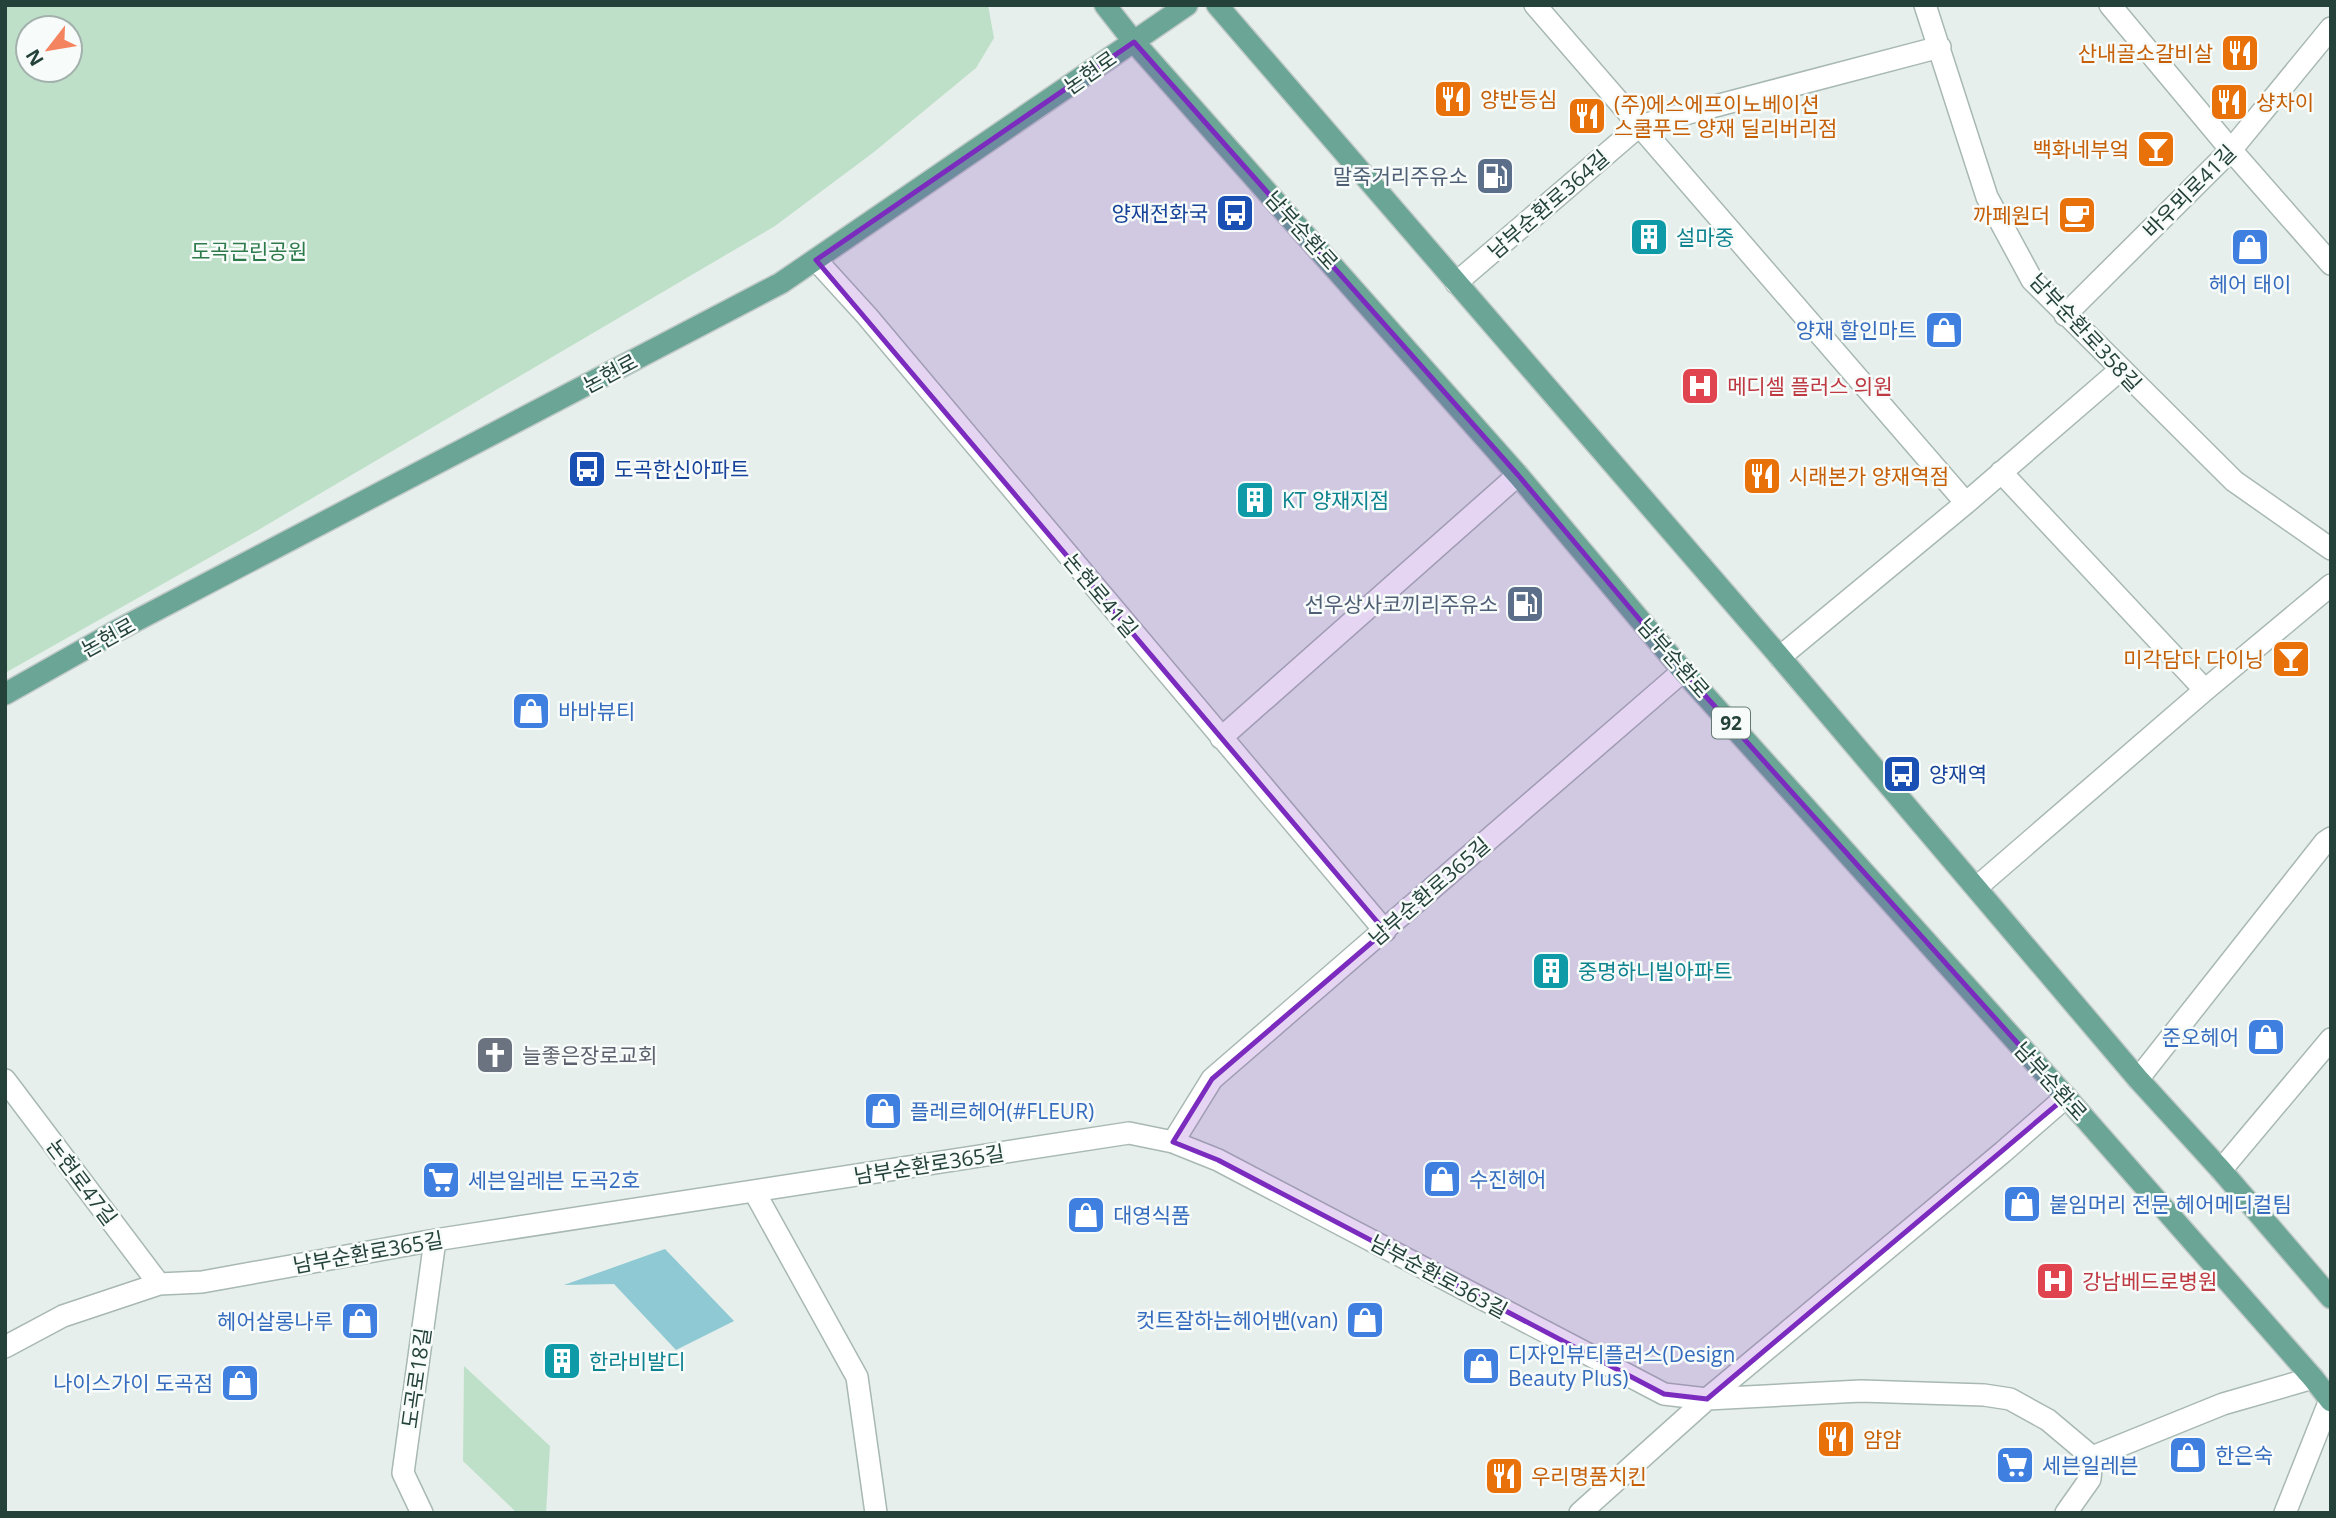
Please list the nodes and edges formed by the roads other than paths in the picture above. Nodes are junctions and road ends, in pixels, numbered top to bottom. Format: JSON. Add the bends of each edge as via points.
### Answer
{"nodes":[{"id":1,"x":1105,"y":5,"type":"edge"},
{"id":2,"x":1187,"y":5,"type":"edge"},
{"id":3,"x":1217,"y":5,"type":"edge"},
{"id":4,"x":1535,"y":5,"type":"edge"},
{"id":5,"x":1925,"y":5,"type":"edge"},
{"id":6,"x":2110,"y":5,"type":"edge"},
{"id":7,"x":2331,"y":28,"type":"edge"},
{"id":8,"x":1134,"y":42,"type":"junction"},
{"id":9,"x":1940,"y":47,"type":"junction"},
{"id":10,"x":1639,"y":126,"type":"junction"},
{"id":11,"x":2231,"y":150,"type":"junction"},
{"id":12,"x":816,"y":260,"type":"junction"},
{"id":13,"x":2331,"y":264,"type":"edge"},
{"id":14,"x":1456,"y":283,"type":"junction"},
{"id":15,"x":2065,"y":314,"type":"junction"},
{"id":16,"x":2120,"y":370,"type":"junction"},
{"id":17,"x":2001,"y":472,"type":"junction"},
{"id":18,"x":1518,"y":475,"type":"junction"},
{"id":19,"x":1966,"y":503,"type":"junction"},
{"id":20,"x":2331,"y":549,"type":"edge"},
{"id":21,"x":2331,"y":585,"type":"edge"},
{"id":22,"x":1780,"y":657,"type":"junction"},
{"id":23,"x":1684,"y":671,"type":"junction"},
{"id":24,"x":2204,"y":690,"type":"junction"},
{"id":25,"x":5,"y":694,"type":"edge"},
{"id":26,"x":1221,"y":738,"type":"junction"},
{"id":27,"x":2331,"y":838,"type":"edge"},
{"id":28,"x":1977,"y":887,"type":"junction"},
{"id":29,"x":1385,"y":931,"type":"junction"},
{"id":30,"x":2331,"y":1039,"type":"edge"},
{"id":31,"x":2138,"y":1079,"type":"junction"},
{"id":32,"x":5,"y":1080,"type":"edge"},
{"id":33,"x":2066,"y":1097,"type":"junction"},
{"id":34,"x":1173,"y":1142,"type":"junction"},
{"id":35,"x":2221,"y":1170,"type":"junction"},
{"id":36,"x":754,"y":1191,"type":"junction"},
{"id":37,"x":435,"y":1240,"type":"junction"},
{"id":38,"x":159,"y":1284,"type":"junction"},
{"id":39,"x":2331,"y":1298,"type":"edge"},
{"id":40,"x":5,"y":1347,"type":"edge"},
{"id":41,"x":2313,"y":1378,"type":"junction"},
{"id":42,"x":1707,"y":1399,"type":"junction"},
{"id":43,"x":2330,"y":1401,"type":"edge"},
{"id":44,"x":2092,"y":1457,"type":"junction"},
{"id":45,"x":422,"y":1513,"type":"edge"},
{"id":46,"x":876,"y":1513,"type":"edge"},
{"id":47,"x":1580,"y":1513,"type":"edge"},
{"id":48,"x":2066,"y":1513,"type":"edge"},
{"id":49,"x":2285,"y":1513,"type":"edge"}],
"edges":[{"from":1,"to":8,"type":"main road","name":"남부순환로","number":"92"},
{"from":2,"to":8,"type":"main road","name":"논현로"},
{"from":3,"to":14,"type":"main road"},
{"from":4,"to":10,"type":"street"},
{"from":5,"to":9,"type":"street","name":"남부순환로358길"},
{"from":6,"to":11,"type":"street"},
{"from":7,"to":11,"type":"street","name":"바우뫼로41길"},
{"from":8,"to":12,"type":"main road","name":"논현로"},
{"from":8,"to":18,"type":"main road","name":"남부순환로","number":"92"},
{"from":9,"to":10,"type":"street","name":"남부순환로364길"},
{"from":9,"to":15,"type":"street","name":"남부순환로358길","via":[[1987,197],[2032,280]]},
{"from":10,"to":14,"type":"street","name":"남부순환로364길"},
{"from":10,"to":19,"type":"street"},
{"from":11,"to":13,"type":"street"},
{"from":11,"to":15,"type":"street","name":"바우뫼로41길"},
{"from":12,"to":25,"type":"main road","name":"논현로"},
{"from":12,"to":26,"type":"street","name":"논현로41길"},
{"from":14,"to":22,"type":"main road"},
{"from":15,"to":16,"type":"street","name":"남부순환로358길"},
{"from":16,"to":17,"type":"street"},
{"from":16,"to":20,"type":"street","name":"남부순환로358길","via":[[2234,481]]},
{"from":17,"to":19,"type":"street"},
{"from":17,"to":24,"type":"street"},
{"from":18,"to":23,"type":"main road","name":"남부순환로","number":"92"},
{"from":18,"to":26,"type":"street"},
{"from":19,"to":22,"type":"street"},
{"from":21,"to":24,"type":"street"},
{"from":22,"to":28,"type":"main road"},
{"from":23,"to":29,"type":"street","name":"남부순환로365길"},
{"from":23,"to":33,"type":"main road","name":"남부순환로","number":"92"},
{"from":24,"to":28,"type":"street"},
{"from":26,"to":29,"type":"street","name":"논현로41길"},
{"from":27,"to":31,"type":"street"},
{"from":28,"to":31,"type":"main road"},
{"from":29,"to":34,"type":"street","name":"남부순환로365길","via":[[1212,1079]]},
{"from":30,"to":35,"type":"street"},
{"from":31,"to":35,"type":"main road"},
{"from":32,"to":38,"type":"street","name":"논현로47길"},
{"from":33,"to":41,"type":"main road","name":"남부순환로","number":"92"},
{"from":33,"to":42,"type":"street"},
{"from":34,"to":36,"type":"street","name":"남부순환로365길","via":[[1129,1133]]},
{"from":34,"to":42,"type":"street","name":"남부순환로363길","via":[[1218,1160],[1664,1394]]},
{"from":35,"to":39,"type":"main road"},
{"from":36,"to":37,"type":"street","name":"남부순환로365길"},
{"from":36,"to":46,"type":"street","via":[[857,1377]]},
{"from":37,"to":38,"type":"street","name":"남부순환로365길","via":[[202,1282]]},
{"from":37,"to":45,"type":"street","name":"도곡로18길","via":[[403,1473]]},
{"from":38,"to":40,"type":"street","name":"남부순환로365길","via":[[64,1316]]},
{"from":41,"to":43,"type":"main road","name":"남부순환로","number":"92"},
{"from":41,"to":44,"type":"street","via":[[2223,1404]]},
{"from":42,"to":44,"type":"street","name":"남부순환로363길","via":[[1861,1391],[1984,1395],[2010,1399],[2048,1420]]},
{"from":42,"to":47,"type":"street"},
{"from":43,"to":49,"type":"street"},
{"from":44,"to":48,"type":"street","via":[[2090,1479]]}]}
